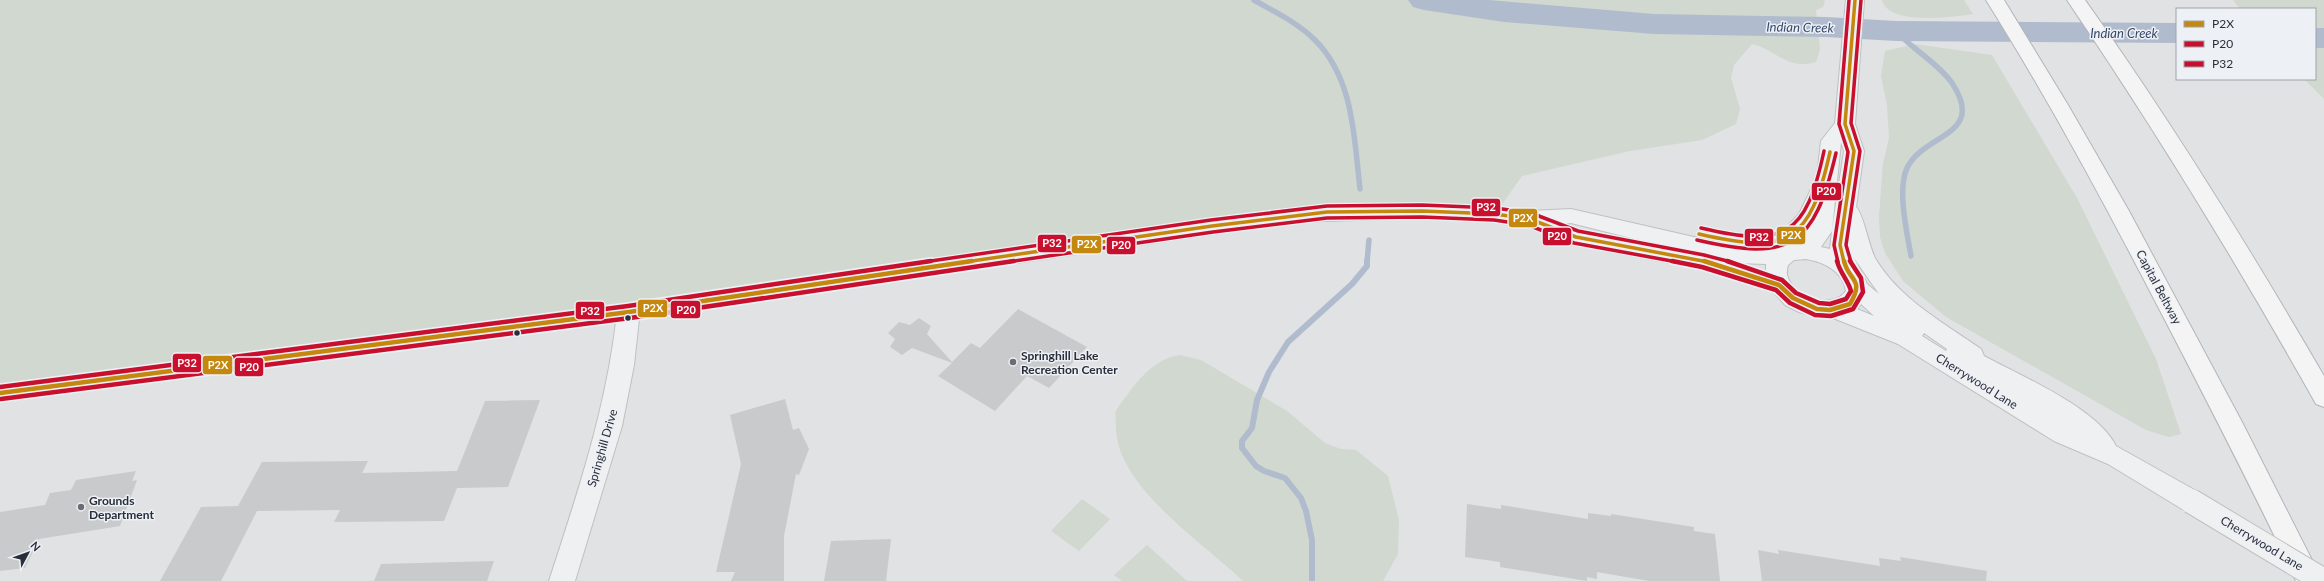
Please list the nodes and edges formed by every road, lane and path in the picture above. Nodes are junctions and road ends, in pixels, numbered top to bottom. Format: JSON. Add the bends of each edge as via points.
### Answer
{"nodes":[{"id":1,"x":2076,"y":0,"type":"edge"},
{"id":2,"x":1855,"y":2,"type":"edge"},
{"id":3,"x":2000,"y":7,"type":"edge"},
{"id":4,"x":1845,"y":124,"type":"junction"},
{"id":5,"x":1826,"y":179,"type":"junction"},
{"id":6,"x":1848,"y":201,"type":"junction"},
{"id":7,"x":1530,"y":219,"type":"junction"},
{"id":8,"x":1630,"y":230,"type":"junction"},
{"id":9,"x":1806,"y":251,"type":"junction"},
{"id":10,"x":1784,"y":256,"type":"junction"},
{"id":11,"x":1845,"y":267,"type":"junction"},
{"id":12,"x":1779,"y":285,"type":"junction"},
{"id":13,"x":1857,"y":288,"type":"junction"},
{"id":14,"x":1835,"y":309,"type":"junction"},
{"id":15,"x":629,"y":312,"type":"junction"},
{"id":16,"x":2006,"y":378,"type":"junction"},
{"id":17,"x":0,"y":393,"type":"edge"},
{"id":18,"x":2324,"y":397,"type":"edge"},
{"id":19,"x":2117,"y":458,"type":"junction"},
{"id":20,"x":562,"y":581,"type":"edge"},
{"id":21,"x":2309,"y":581,"type":"edge"},
{"id":22,"x":2324,"y":581,"type":"edge"}],
"edges":[{"from":1,"to":18,"type":"highway","via":[[2157,118]]},
{"from":2,"to":4,"type":"street"},
{"from":3,"to":21,"type":"highway","name":"Capital Beltway","via":[[2068,118],[2206,375]]},
{"from":4,"to":5,"type":"street","via":[[1831,141]]},
{"from":4,"to":6,"type":"street","via":[[1854,151]]},
{"from":5,"to":8,"type":"street","via":[[1804,226],[1781,240],[1747,244],[1668,228]]},
{"from":5,"to":9,"type":"street","via":[[1821,231]]},
{"from":6,"to":11,"type":"street","via":[[1840,245]]},
{"from":6,"to":16,"type":"street","via":[[1853,235],[1873,274],[1888,292],[1906,308]]},
{"from":7,"to":8,"type":"street","via":[[1571,216]]},
{"from":7,"to":12,"type":"street","via":[[1576,237],[1703,261]]},
{"from":7,"to":15,"type":"street","via":[[1495,214],[1422,211],[1293,215]]},
{"from":8,"to":10,"type":"street","via":[[1734,255]]},
{"from":9,"to":10,"type":"street"},
{"from":9,"to":11,"type":"street","via":[[1826,256]]},
{"from":10,"to":12,"type":"street","via":[[1774,269]]},
{"from":11,"to":13,"type":"street","via":[[1855,280]]},
{"from":12,"to":14,"type":"street","via":[[1805,305],[1817,309]]},
{"from":13,"to":14,"type":"street","via":[[1855,298],[1850,304]]},
{"from":13,"to":16,"type":"street","name":"Cherrywood Lane","via":[[1881,309],[1911,328]]},
{"from":14,"to":19,"type":"street","name":"Cherrywood Lane","via":[[1906,338],[2063,434]]},
{"from":15,"to":17,"type":"street"},
{"from":15,"to":20,"type":"street","name":"Springhill Drive","via":[[615,401]]},
{"from":16,"to":19,"type":"street","name":"Cherrywood Lane","via":[[2073,416]]},
{"from":19,"to":22,"type":"street","name":"Cherrywood Lane","bridge":true}]}
